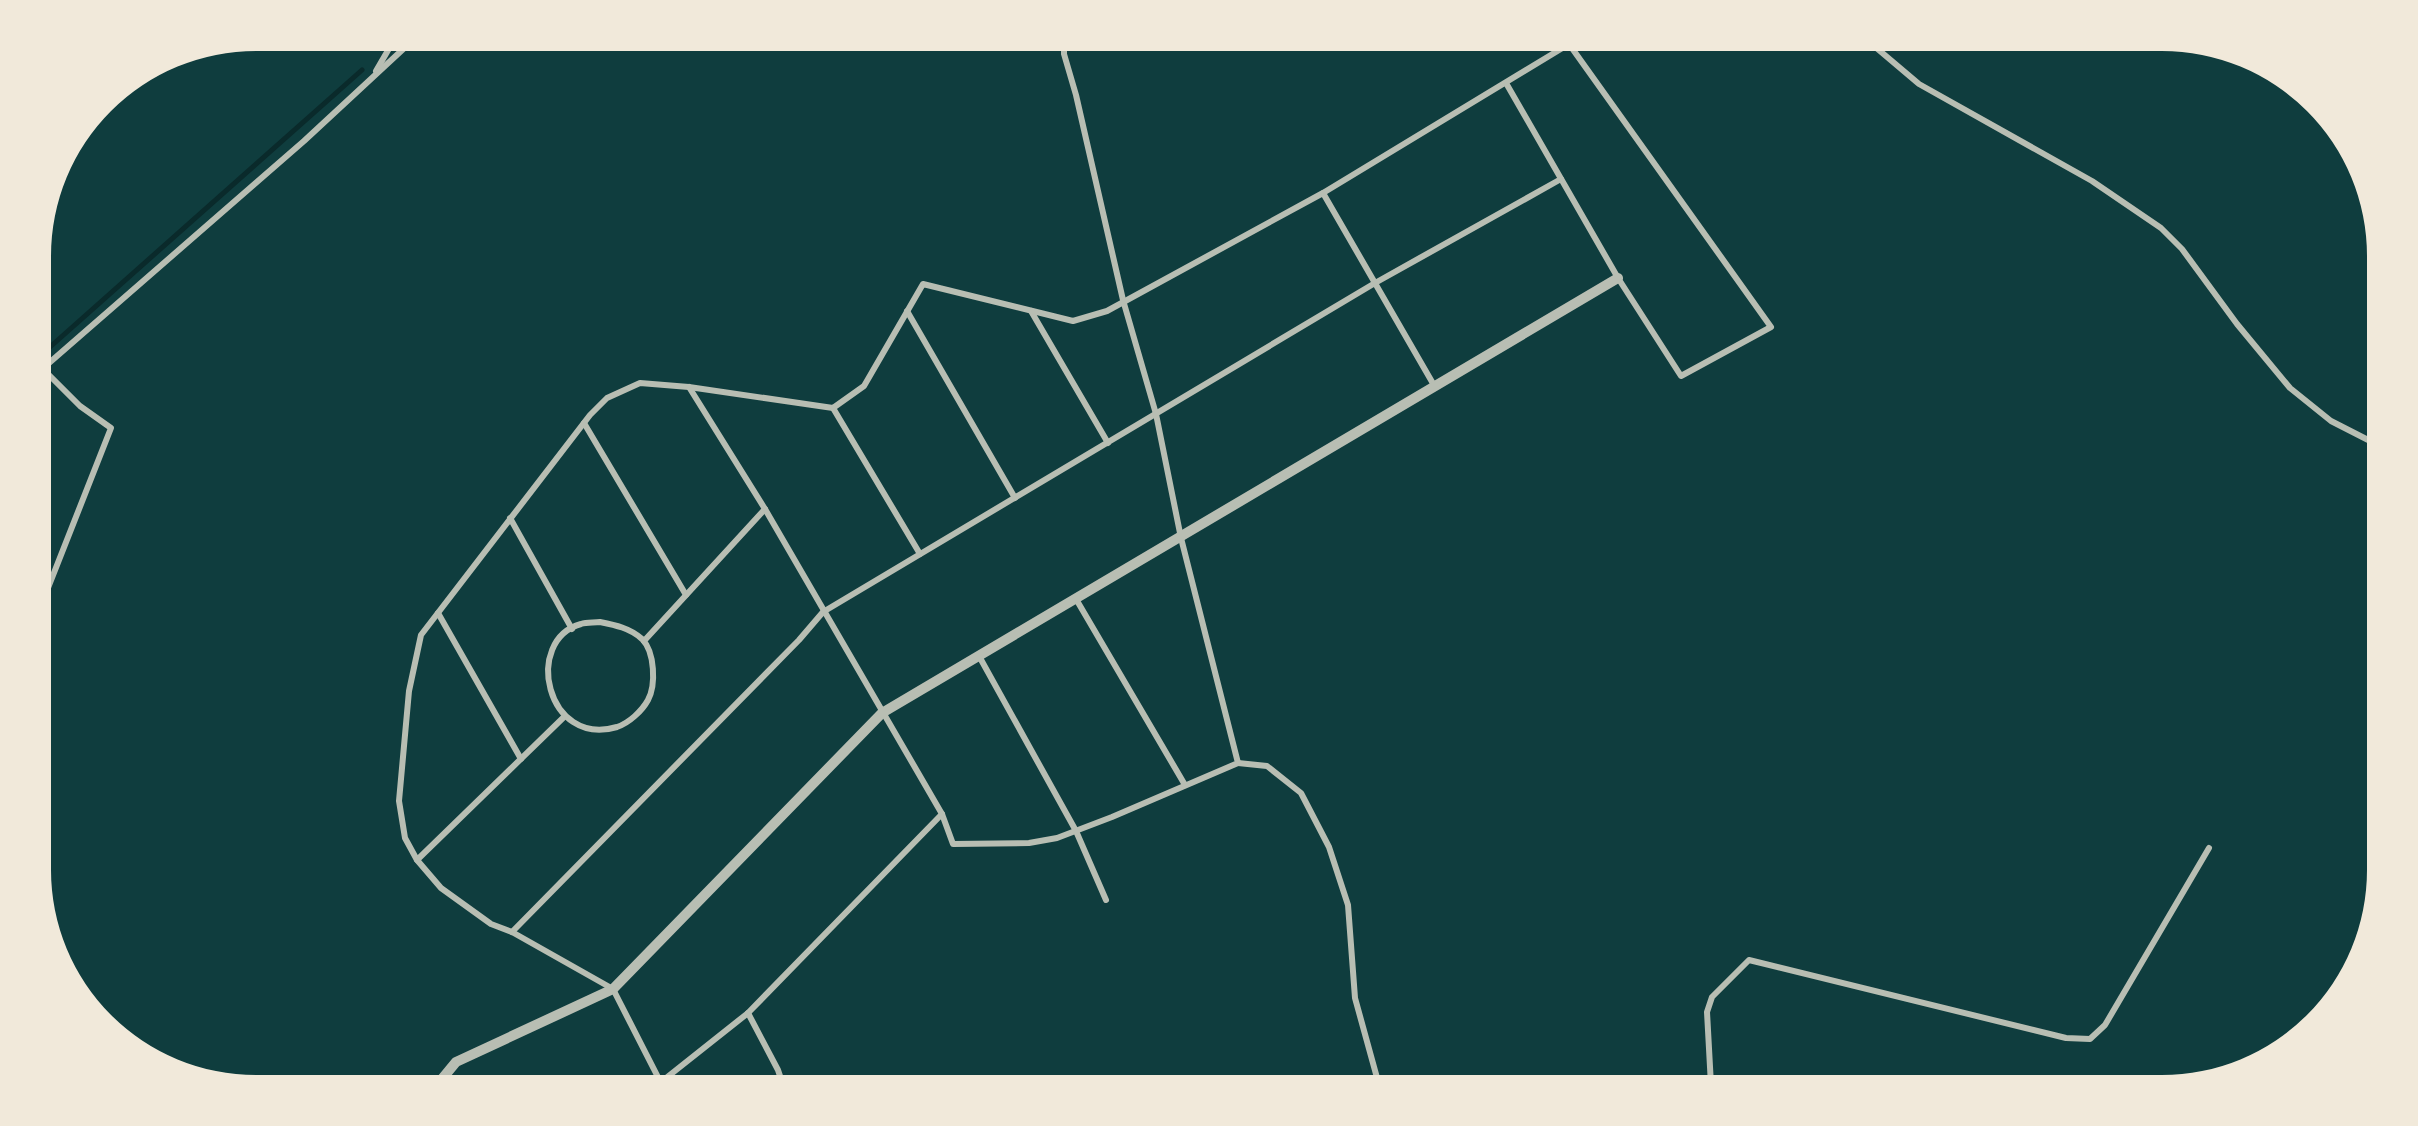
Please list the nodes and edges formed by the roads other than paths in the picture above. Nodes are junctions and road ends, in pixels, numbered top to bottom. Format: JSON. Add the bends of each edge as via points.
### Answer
{"nodes":[{"id":1,"x":388,"y":51,"type":"edge"},
{"id":2,"x":401,"y":51,"type":"edge"},
{"id":3,"x":1064,"y":51,"type":"edge"},
{"id":4,"x":1558,"y":51,"type":"edge"},
{"id":5,"x":1574,"y":51,"type":"edge"},
{"id":6,"x":1880,"y":51,"type":"edge"},
{"id":7,"x":373,"y":78,"type":"junction"},
{"id":8,"x":1506,"y":83,"type":"junction"},
{"id":9,"x":1561,"y":178,"type":"junction"},
{"id":10,"x":1323,"y":193,"type":"junction"},
{"id":11,"x":1618,"y":279,"type":"junction"},
{"id":12,"x":1375,"y":283,"type":"junction"},
{"id":13,"x":1123,"y":300,"type":"junction"},
{"id":14,"x":908,"y":311,"type":"junction"},
{"id":15,"x":1031,"y":311,"type":"junction"},
{"id":16,"x":51,"y":362,"type":"edge"},
{"id":17,"x":51,"y":379,"type":"edge"},
{"id":18,"x":689,"y":387,"type":"junction"},
{"id":19,"x":1435,"y":388,"type":"junction"},
{"id":20,"x":833,"y":408,"type":"junction"},
{"id":21,"x":1156,"y":414,"type":"junction"},
{"id":22,"x":584,"y":423,"type":"junction"},
{"id":23,"x":2367,"y":439,"type":"edge"},
{"id":24,"x":1108,"y":443,"type":"junction"},
{"id":25,"x":1015,"y":498,"type":"junction"},
{"id":26,"x":765,"y":509,"type":"junction"},
{"id":27,"x":510,"y":518,"type":"junction"},
{"id":28,"x":1181,"y":538,"type":"junction"},
{"id":29,"x":920,"y":555,"type":"junction"},
{"id":30,"x":51,"y":580,"type":"edge"},
{"id":31,"x":686,"y":595,"type":"junction"},
{"id":32,"x":1076,"y":599,"type":"junction"},
{"id":33,"x":824,"y":612,"type":"junction"},
{"id":34,"x":438,"y":613,"type":"junction"},
{"id":35,"x":572,"y":629,"type":"junction"},
{"id":36,"x":644,"y":641,"type":"junction"},
{"id":37,"x":979,"y":656,"type":"junction"},
{"id":38,"x":882,"y":713,"type":"junction"},
{"id":39,"x":565,"y":717,"type":"junction"},
{"id":40,"x":521,"y":759,"type":"junction"},
{"id":41,"x":1238,"y":763,"type":"junction"},
{"id":42,"x":1185,"y":785,"type":"junction"},
{"id":43,"x":942,"y":814,"type":"junction"},
{"id":44,"x":1076,"y":831,"type":"junction"},
{"id":45,"x":2209,"y":848,"type":"dead end"},
{"id":46,"x":417,"y":860,"type":"junction"},
{"id":47,"x":1106,"y":900,"type":"dead end"},
{"id":48,"x":512,"y":932,"type":"junction"},
{"id":49,"x":613,"y":988,"type":"junction"},
{"id":50,"x":748,"y":1013,"type":"junction"},
{"id":51,"x":445,"y":1075,"type":"edge"},
{"id":52,"x":657,"y":1075,"type":"edge"},
{"id":53,"x":673,"y":1075,"type":"edge"},
{"id":54,"x":780,"y":1075,"type":"edge"},
{"id":55,"x":1376,"y":1075,"type":"edge"},
{"id":56,"x":1710,"y":1075,"type":"edge"}],
"edges":[{"from":1,"to":7,"type":"street"},
{"from":2,"to":7,"type":"street"},
{"from":3,"to":13,"type":"street"},
{"from":4,"to":8,"type":"street"},
{"from":5,"to":11,"type":"street","via":[[1771,327],[1681,376]]},
{"from":6,"to":23,"type":"street","via":[[1919,84],[2092,181],[2160,228],[2182,249],[2290,388],[2331,421]]},
{"from":7,"to":16,"type":"street"},
{"from":8,"to":9,"type":"street"},
{"from":8,"to":10,"type":"street"},
{"from":9,"to":11,"type":"street"},
{"from":9,"to":12,"type":"street"},
{"from":10,"to":12,"type":"street"},
{"from":10,"to":13,"type":"street"},
{"from":11,"to":19,"type":"street"},
{"from":12,"to":19,"type":"street"},
{"from":12,"to":21,"type":"street"},
{"from":13,"to":15,"type":"street","via":[[1107,311],[1073,321]]},
{"from":13,"to":21,"type":"street"},
{"from":14,"to":15,"type":"street","via":[[923,284]]},
{"from":14,"to":20,"type":"street","via":[[864,386]]},
{"from":14,"to":25,"type":"street"},
{"from":15,"to":24,"type":"street"},
{"from":17,"to":30,"type":"street","via":[[111,428]]},
{"from":18,"to":20,"type":"street"},
{"from":18,"to":22,"type":"street","via":[[640,383],[607,398]]},
{"from":18,"to":26,"type":"street"},
{"from":19,"to":28,"type":"street"},
{"from":20,"to":29,"type":"street"},
{"from":21,"to":24,"type":"street"},
{"from":21,"to":28,"type":"street"},
{"from":22,"to":27,"type":"street"},
{"from":22,"to":31,"type":"street"},
{"from":24,"to":25,"type":"street"},
{"from":25,"to":29,"type":"street"},
{"from":26,"to":31,"type":"street"},
{"from":26,"to":33,"type":"street"},
{"from":27,"to":34,"type":"street"},
{"from":27,"to":35,"type":"street"},
{"from":28,"to":32,"type":"street"},
{"from":28,"to":41,"type":"street"},
{"from":29,"to":33,"type":"street"},
{"from":31,"to":36,"type":"street"},
{"from":32,"to":37,"type":"street"},
{"from":32,"to":42,"type":"street"},
{"from":33,"to":38,"type":"street"},
{"from":33,"to":48,"type":"street"},
{"from":34,"to":40,"type":"street"},
{"from":34,"to":46,"type":"street","via":[[421,634],[403,741],[399,801],[405,838]]},
{"from":35,"to":36,"type":"street","via":[[600,622],[619,625]]},
{"from":35,"to":39,"type":"street","via":[[554,647],[548,663],[553,699]]},
{"from":36,"to":39,"type":"street","via":[[652,660],[652,680],[649,699],[636,715],[617,727],[600,728],[586,728]]},
{"from":37,"to":38,"type":"street"},
{"from":37,"to":44,"type":"street"},
{"from":38,"to":43,"type":"street"},
{"from":38,"to":49,"type":"street"},
{"from":39,"to":40,"type":"street"},
{"from":40,"to":46,"type":"street"},
{"from":41,"to":42,"type":"street"},
{"from":41,"to":55,"type":"street","via":[[1267,766],[1302,793],[1329,847],[1348,905],[1355,998]]},
{"from":42,"to":44,"type":"street"},
{"from":43,"to":44,"type":"street","via":[[953,844],[1029,843]]},
{"from":43,"to":50,"type":"street"},
{"from":44,"to":47,"type":"street"},
{"from":45,"to":56,"type":"street","via":[[2105,1025],[2090,1039],[2066,1038],[1749,960],[1712,997],[1707,1012]]},
{"from":46,"to":48,"type":"street","via":[[441,888],[491,924]]},
{"from":48,"to":49,"type":"street"},
{"from":49,"to":51,"type":"street","via":[[456,1062]]},
{"from":49,"to":52,"type":"street"},
{"from":50,"to":53,"type":"street"},
{"from":50,"to":54,"type":"street"}]}
